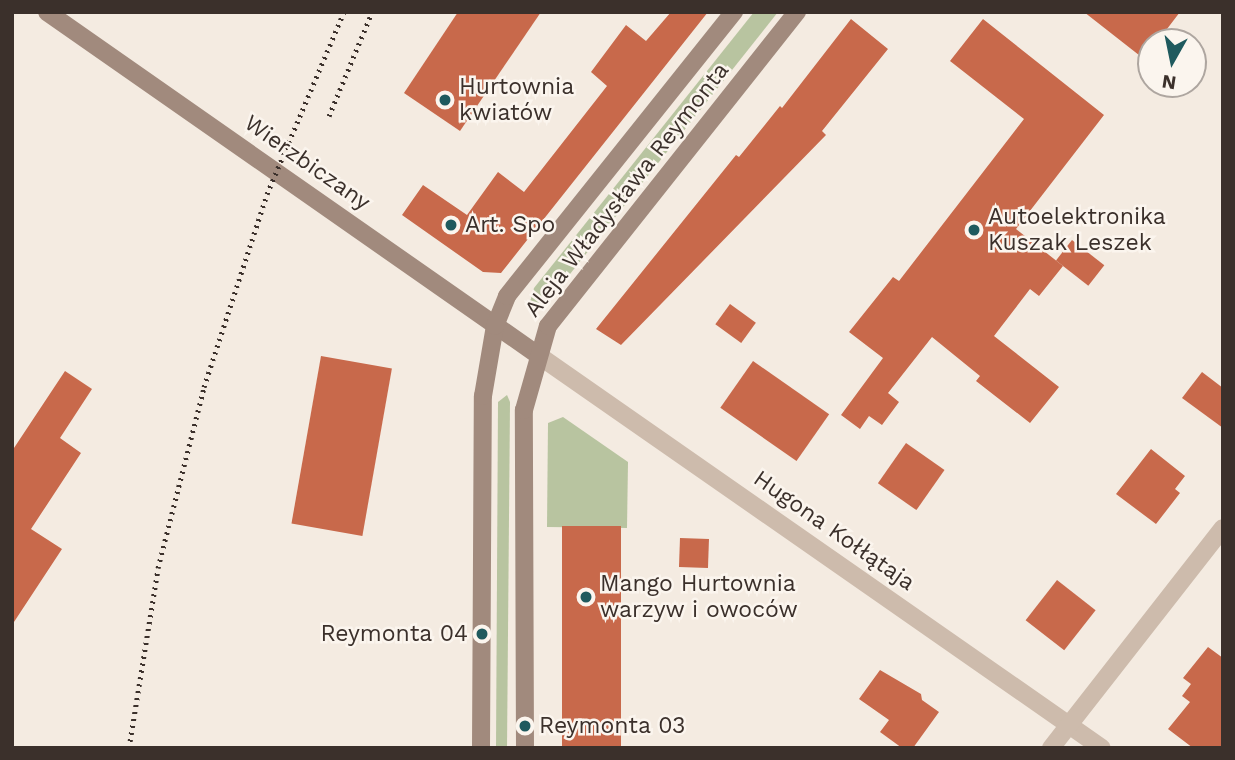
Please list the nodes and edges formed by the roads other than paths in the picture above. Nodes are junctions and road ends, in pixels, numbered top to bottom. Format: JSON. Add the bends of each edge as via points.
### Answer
{"nodes":[{"id":1,"x":47,"y":12,"type":"edge"},
{"id":2,"x":734,"y":12,"type":"edge"},
{"id":3,"x":797,"y":12,"type":"edge"},
{"id":4,"x":495,"y":326,"type":"junction"},
{"id":5,"x":538,"y":355,"type":"junction"},
{"id":6,"x":1223,"y":528,"type":"edge"},
{"id":7,"x":1070,"y":725,"type":"junction"},
{"id":8,"x":481,"y":748,"type":"edge"},
{"id":9,"x":525,"y":748,"type":"edge"},
{"id":10,"x":1051,"y":748,"type":"edge"},
{"id":11,"x":1102,"y":748,"type":"edge"}],
"edges":[{"from":1,"to":4,"type":"street","name":"Wierzbiczany"},
{"from":2,"to":4,"type":"street","name":"Aleja Władysława Reymonta","via":[[507,296]]},
{"from":3,"to":5,"type":"street","name":"Aleja Władysława Reymonta","via":[[548,326]]},
{"from":4,"to":5,"type":"street","name":"Wierzbiczany"},
{"from":4,"to":8,"type":"street","name":"Aleja Władysława Reymonta","via":[[484,396]]},
{"from":5,"to":7,"type":"street","name":"Hugona Kołłątaja"},
{"from":5,"to":9,"type":"street","name":"Aleja Władysława Reymonta","via":[[524,410]]},
{"from":6,"to":7,"type":"street"},
{"from":7,"to":10,"type":"street"},
{"from":7,"to":11,"type":"street","name":"Hugona Kołłątaja"}]}
